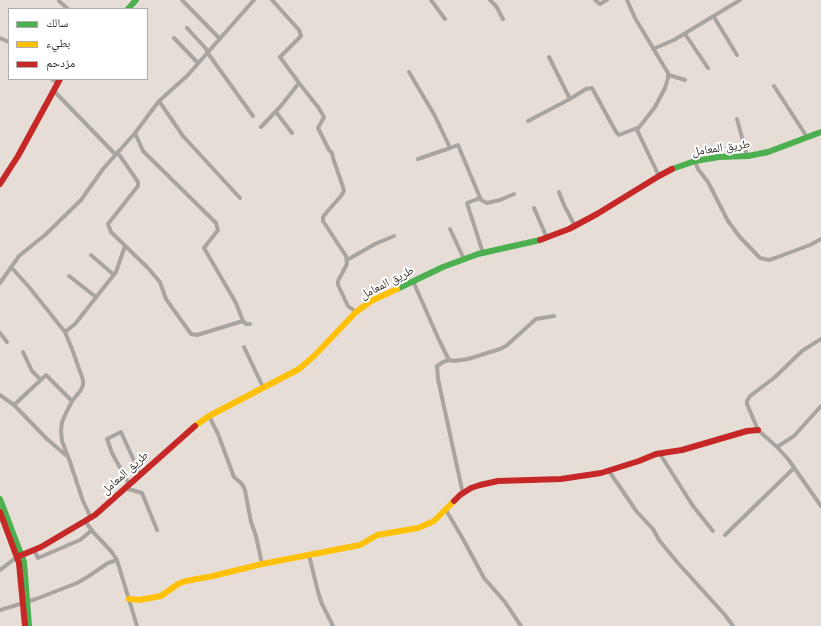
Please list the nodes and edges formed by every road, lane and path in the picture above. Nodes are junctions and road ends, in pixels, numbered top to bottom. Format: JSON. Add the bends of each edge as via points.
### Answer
{"nodes":[{"id":1,"x":136,"y":0,"type":"edge"},
{"id":2,"x":182,"y":0,"type":"edge"},
{"id":3,"x":254,"y":0,"type":"edge"},
{"id":4,"x":272,"y":0,"type":"edge"},
{"id":5,"x":431,"y":0,"type":"edge"},
{"id":6,"x":490,"y":0,"type":"edge"},
{"id":7,"x":595,"y":0,"type":"edge"},
{"id":8,"x":607,"y":0,"type":"edge"},
{"id":9,"x":627,"y":0,"type":"edge"},
{"id":10,"x":740,"y":0,"type":"edge"},
{"id":11,"x":59,"y":1,"type":"edge"},
{"id":12,"x":67,"y":8,"type":"edge"},
{"id":13,"x":129,"y":8,"type":"edge"},
{"id":14,"x":714,"y":17,"type":"junction"},
{"id":15,"x":445,"y":19,"type":"dead end"},
{"id":16,"x":504,"y":19,"type":"dead end"},
{"id":17,"x":187,"y":28,"type":"dead end"},
{"id":18,"x":685,"y":34,"type":"junction"},
{"id":19,"x":174,"y":38,"type":"dead end"},
{"id":20,"x":220,"y":39,"type":"junction"},
{"id":21,"x":653,"y":49,"type":"junction"},
{"id":22,"x":208,"y":52,"type":"junction"},
{"id":23,"x":737,"y":55,"type":"dead end"},
{"id":24,"x":549,"y":57,"type":"dead end"},
{"id":25,"x":198,"y":63,"type":"junction"},
{"id":26,"x":708,"y":68,"type":"dead end"},
{"id":27,"x":409,"y":72,"type":"dead end"},
{"id":28,"x":669,"y":75,"type":"junction"},
{"id":29,"x":57,"y":80,"type":"edge"},
{"id":30,"x":685,"y":80,"type":"dead end"},
{"id":31,"x":299,"y":83,"type":"junction"},
{"id":32,"x":774,"y":86,"type":"dead end"},
{"id":33,"x":54,"y":91,"type":"junction"},
{"id":34,"x":570,"y":99,"type":"junction"},
{"id":35,"x":160,"y":101,"type":"junction"},
{"id":36,"x":276,"y":112,"type":"junction"},
{"id":37,"x":253,"y":116,"type":"dead end"},
{"id":38,"x":737,"y":119,"type":"dead end"},
{"id":39,"x":528,"y":121,"type":"dead end"},
{"id":40,"x":261,"y":127,"type":"dead end"},
{"id":41,"x":637,"y":128,"type":"junction"},
{"id":42,"x":821,"y":132,"type":"edge"},
{"id":43,"x":135,"y":133,"type":"junction"},
{"id":44,"x":292,"y":133,"type":"dead end"},
{"id":45,"x":807,"y":137,"type":"junction"},
{"id":46,"x":450,"y":148,"type":"junction"},
{"id":47,"x":117,"y":154,"type":"junction"},
{"id":48,"x":747,"y":156,"type":"junction"},
{"id":49,"x":418,"y":159,"type":"dead end"},
{"id":50,"x":696,"y":161,"type":"junction"},
{"id":51,"x":659,"y":176,"type":"junction"},
{"id":52,"x":0,"y":184,"type":"edge"},
{"id":53,"x":559,"y":192,"type":"dead end"},
{"id":54,"x":514,"y":194,"type":"dead end"},
{"id":55,"x":240,"y":198,"type":"dead end"},
{"id":56,"x":480,"y":198,"type":"junction"},
{"id":57,"x":534,"y":208,"type":"dead end"},
{"id":58,"x":575,"y":226,"type":"junction"},
{"id":59,"x":450,"y":229,"type":"dead end"},
{"id":60,"x":394,"y":236,"type":"dead end"},
{"id":61,"x":547,"y":238,"type":"junction"},
{"id":62,"x":821,"y":239,"type":"edge"},
{"id":63,"x":125,"y":246,"type":"junction"},
{"id":64,"x":483,"y":252,"type":"junction"},
{"id":65,"x":90,"y":255,"type":"dead end"},
{"id":66,"x":464,"y":259,"type":"junction"},
{"id":67,"x":347,"y":260,"type":"junction"},
{"id":68,"x":11,"y":267,"type":"junction"},
{"id":69,"x":114,"y":275,"type":"junction"},
{"id":70,"x":69,"y":276,"type":"dead end"},
{"id":71,"x":413,"y":281,"type":"junction"},
{"id":72,"x":0,"y":283,"type":"edge"},
{"id":73,"x":96,"y":297,"type":"junction"},
{"id":74,"x":356,"y":312,"type":"junction"},
{"id":75,"x":554,"y":316,"type":"dead end"},
{"id":76,"x":243,"y":321,"type":"junction"},
{"id":77,"x":250,"y":324,"type":"dead end"},
{"id":78,"x":65,"y":332,"type":"junction"},
{"id":79,"x":0,"y":333,"type":"edge"},
{"id":80,"x":821,"y":339,"type":"edge"},
{"id":81,"x":7,"y":342,"type":"dead end"},
{"id":82,"x":244,"y":347,"type":"dead end"},
{"id":83,"x":23,"y":352,"type":"dead end"},
{"id":84,"x":449,"y":360,"type":"junction"},
{"id":85,"x":41,"y":380,"type":"junction"},
{"id":86,"x":263,"y":388,"type":"junction"},
{"id":87,"x":0,"y":395,"type":"edge"},
{"id":88,"x":72,"y":401,"type":"junction"},
{"id":89,"x":14,"y":405,"type":"junction"},
{"id":90,"x":821,"y":406,"type":"edge"},
{"id":91,"x":209,"y":416,"type":"junction"},
{"id":92,"x":758,"y":430,"type":"junction"},
{"id":93,"x":777,"y":447,"type":"junction"},
{"id":94,"x":660,"y":454,"type":"junction"},
{"id":95,"x":69,"y":459,"type":"junction"},
{"id":96,"x":794,"y":468,"type":"junction"},
{"id":97,"x":609,"y":471,"type":"junction"},
{"id":98,"x":140,"y":474,"type":"junction"},
{"id":99,"x":127,"y":486,"type":"junction"},
{"id":100,"x":463,"y":494,"type":"junction"},
{"id":101,"x":0,"y":500,"type":"edge"},
{"id":102,"x":821,"y":506,"type":"edge"},
{"id":103,"x":446,"y":510,"type":"junction"},
{"id":104,"x":0,"y":512,"type":"edge"},
{"id":105,"x":88,"y":519,"type":"junction"},
{"id":106,"x":92,"y":530,"type":"junction"},
{"id":107,"x":157,"y":530,"type":"dead end"},
{"id":108,"x":713,"y":531,"type":"dead end"},
{"id":109,"x":725,"y":535,"type":"dead end"},
{"id":110,"x":34,"y":550,"type":"junction"},
{"id":111,"x":309,"y":555,"type":"junction"},
{"id":112,"x":20,"y":556,"type":"junction"},
{"id":113,"x":117,"y":560,"type":"junction"},
{"id":114,"x":262,"y":564,"type":"junction"},
{"id":115,"x":0,"y":570,"type":"edge"},
{"id":116,"x":129,"y":600,"type":"junction"},
{"id":117,"x":25,"y":603,"type":"junction"},
{"id":118,"x":0,"y":610,"type":"edge"},
{"id":119,"x":25,"y":626,"type":"edge"},
{"id":120,"x":29,"y":626,"type":"edge"},
{"id":121,"x":137,"y":626,"type":"edge"},
{"id":122,"x":333,"y":626,"type":"edge"},
{"id":123,"x":522,"y":626,"type":"edge"},
{"id":124,"x":733,"y":626,"type":"edge"}],
"edges":[{"from":1,"to":13,"type":"main road"},
{"from":2,"to":20,"type":"street"},
{"from":3,"to":20,"type":"street"},
{"from":4,"to":31,"type":"street","via":[[299,30],[301,36],[280,56]]},
{"from":5,"to":15,"type":"street"},
{"from":6,"to":16,"type":"street"},
{"from":7,"to":8,"type":"street","via":[[600,4]]},
{"from":9,"to":21,"type":"street"},
{"from":10,"to":14,"type":"street"},
{"from":11,"to":12,"type":"street"},
{"from":14,"to":18,"type":"street"},
{"from":14,"to":23,"type":"street"},
{"from":17,"to":22,"type":"street"},
{"from":18,"to":21,"type":"street"},
{"from":18,"to":26,"type":"street"},
{"from":19,"to":25,"type":"street"},
{"from":20,"to":22,"type":"street"},
{"from":21,"to":28,"type":"street"},
{"from":22,"to":25,"type":"street"},
{"from":22,"to":37,"type":"street"},
{"from":24,"to":34,"type":"street"},
{"from":25,"to":35,"type":"street"},
{"from":27,"to":46,"type":"street"},
{"from":28,"to":30,"type":"street"},
{"from":28,"to":41,"type":"street","via":[[655,107]]},
{"from":29,"to":33,"type":"main road"},
{"from":31,"to":36,"type":"street"},
{"from":31,"to":67,"type":"street","via":[[324,117],[318,128],[332,153],[342,182],[344,191],[323,217],[323,221]]},
{"from":32,"to":45,"type":"street"},
{"from":33,"to":47,"type":"street"},
{"from":33,"to":52,"type":"main road"},
{"from":34,"to":39,"type":"street"},
{"from":34,"to":41,"type":"street","via":[[592,88],[616,132],[620,135]]},
{"from":35,"to":43,"type":"street"},
{"from":35,"to":55,"type":"street","via":[[183,136]]},
{"from":36,"to":40,"type":"street"},
{"from":36,"to":44,"type":"street"},
{"from":38,"to":48,"type":"street"},
{"from":41,"to":51,"type":"street"},
{"from":42,"to":45,"type":"main road","name":"طريق المعامل"},
{"from":43,"to":47,"type":"street"},
{"from":43,"to":76,"type":"street","via":[[143,151],[216,223],[218,230],[204,248],[236,303]]},
{"from":45,"to":48,"type":"main road","name":"طريق المعامل","via":[[768,152]]},
{"from":46,"to":49,"type":"street"},
{"from":46,"to":56,"type":"street","via":[[458,145]]},
{"from":47,"to":63,"type":"street","via":[[138,182],[138,186],[108,224],[111,232]]},
{"from":47,"to":68,"type":"street","via":[[81,200],[19,256]]},
{"from":48,"to":50,"type":"main road","name":"طريق المعامل"},
{"from":50,"to":51,"type":"main road","name":"طريق المعامل"},
{"from":50,"to":62,"type":"street","via":[[728,221],[760,258],[769,260]]},
{"from":51,"to":58,"type":"main road","name":"طريق المعامل"},
{"from":53,"to":58,"type":"street"},
{"from":54,"to":56,"type":"street","via":[[487,203]]},
{"from":56,"to":64,"type":"street","via":[[467,203]]},
{"from":57,"to":61,"type":"street"},
{"from":58,"to":61,"type":"main road","name":"طريق المعامل"},
{"from":59,"to":66,"type":"street"},
{"from":60,"to":67,"type":"street"},
{"from":61,"to":64,"type":"main road","name":"طريق المعامل"},
{"from":63,"to":69,"type":"street"},
{"from":63,"to":76,"type":"street","via":[[160,282],[166,299],[191,334],[197,336]]},
{"from":64,"to":66,"type":"main road","name":"طريق المعامل"},
{"from":65,"to":69,"type":"street"},
{"from":66,"to":71,"type":"main road","name":"طريق المعامل"},
{"from":67,"to":74,"type":"street","via":[[338,285],[348,306]]},
{"from":68,"to":72,"type":"street"},
{"from":68,"to":78,"type":"street"},
{"from":69,"to":73,"type":"street"},
{"from":70,"to":73,"type":"street"},
{"from":71,"to":74,"type":"main road","name":"طريق المعامل","via":[[371,301]]},
{"from":71,"to":84,"type":"street"},
{"from":73,"to":78,"type":"street","via":[[75,324]]},
{"from":74,"to":86,"type":"main road","name":"طريق المعامل","via":[[304,365]]},
{"from":75,"to":84,"type":"street","via":[[536,319],[500,349],[468,360]]},
{"from":76,"to":77,"type":"street"},
{"from":78,"to":88,"type":"street","via":[[83,380],[81,390]]},
{"from":79,"to":81,"type":"street"},
{"from":80,"to":92,"type":"street","via":[[802,351],[747,399]]},
{"from":82,"to":86,"type":"street"},
{"from":83,"to":85,"type":"street","via":[[32,371]]},
{"from":84,"to":100,"type":"street","via":[[437,366],[438,379]]},
{"from":85,"to":88,"type":"street","via":[[46,375]]},
{"from":85,"to":89,"type":"street"},
{"from":86,"to":91,"type":"main road","name":"طريق المعامل"},
{"from":87,"to":89,"type":"street"},
{"from":88,"to":95,"type":"street","via":[[62,422],[61,431]]},
{"from":89,"to":95,"type":"street"},
{"from":90,"to":93,"type":"street","via":[[794,436]]},
{"from":91,"to":98,"type":"main road","name":"طريق المعامل"},
{"from":91,"to":114,"type":"street","via":[[234,477],[245,490]]},
{"from":92,"to":93,"type":"street"},
{"from":92,"to":94,"type":"main road"},
{"from":93,"to":96,"type":"street"},
{"from":94,"to":97,"type":"main road"},
{"from":94,"to":108,"type":"street","via":[[693,506]]},
{"from":95,"to":105,"type":"street"},
{"from":96,"to":102,"type":"street"},
{"from":96,"to":109,"type":"street"},
{"from":97,"to":100,"type":"main road","via":[[563,478],[498,481],[471,488]]},
{"from":97,"to":124,"type":"street","via":[[659,540]]},
{"from":98,"to":99,"type":"main road","name":"طريق المعامل"},
{"from":98,"to":99,"type":"street","via":[[121,432],[107,439]]},
{"from":99,"to":105,"type":"main road","name":"طريق المعامل"},
{"from":99,"to":107,"type":"street","via":[[142,493]]},
{"from":100,"to":103,"type":"main road"},
{"from":101,"to":112,"type":"main road"},
{"from":103,"to":111,"type":"main road","via":[[434,521],[418,528],[384,533],[360,545]]},
{"from":103,"to":123,"type":"street","via":[[484,578]]},
{"from":104,"to":112,"type":"main road"},
{"from":105,"to":106,"type":"street"},
{"from":105,"to":110,"type":"main road","name":"طريق المعامل"},
{"from":106,"to":110,"type":"street","via":[[80,540],[38,558]]},
{"from":106,"to":113,"type":"street"},
{"from":110,"to":112,"type":"main road","name":"طريق المعامل"},
{"from":111,"to":114,"type":"main road"},
{"from":111,"to":122,"type":"street","via":[[322,604]]},
{"from":112,"to":115,"type":"street"},
{"from":112,"to":117,"type":"main road","via":[[24,562]]},
{"from":113,"to":116,"type":"street"},
{"from":113,"to":117,"type":"street","via":[[77,583]]},
{"from":114,"to":116,"type":"main road","via":[[186,581],[161,596]]},
{"from":116,"to":121,"type":"street"},
{"from":117,"to":118,"type":"street"},
{"from":117,"to":119,"type":"main road"},
{"from":117,"to":120,"type":"main road"}]}
